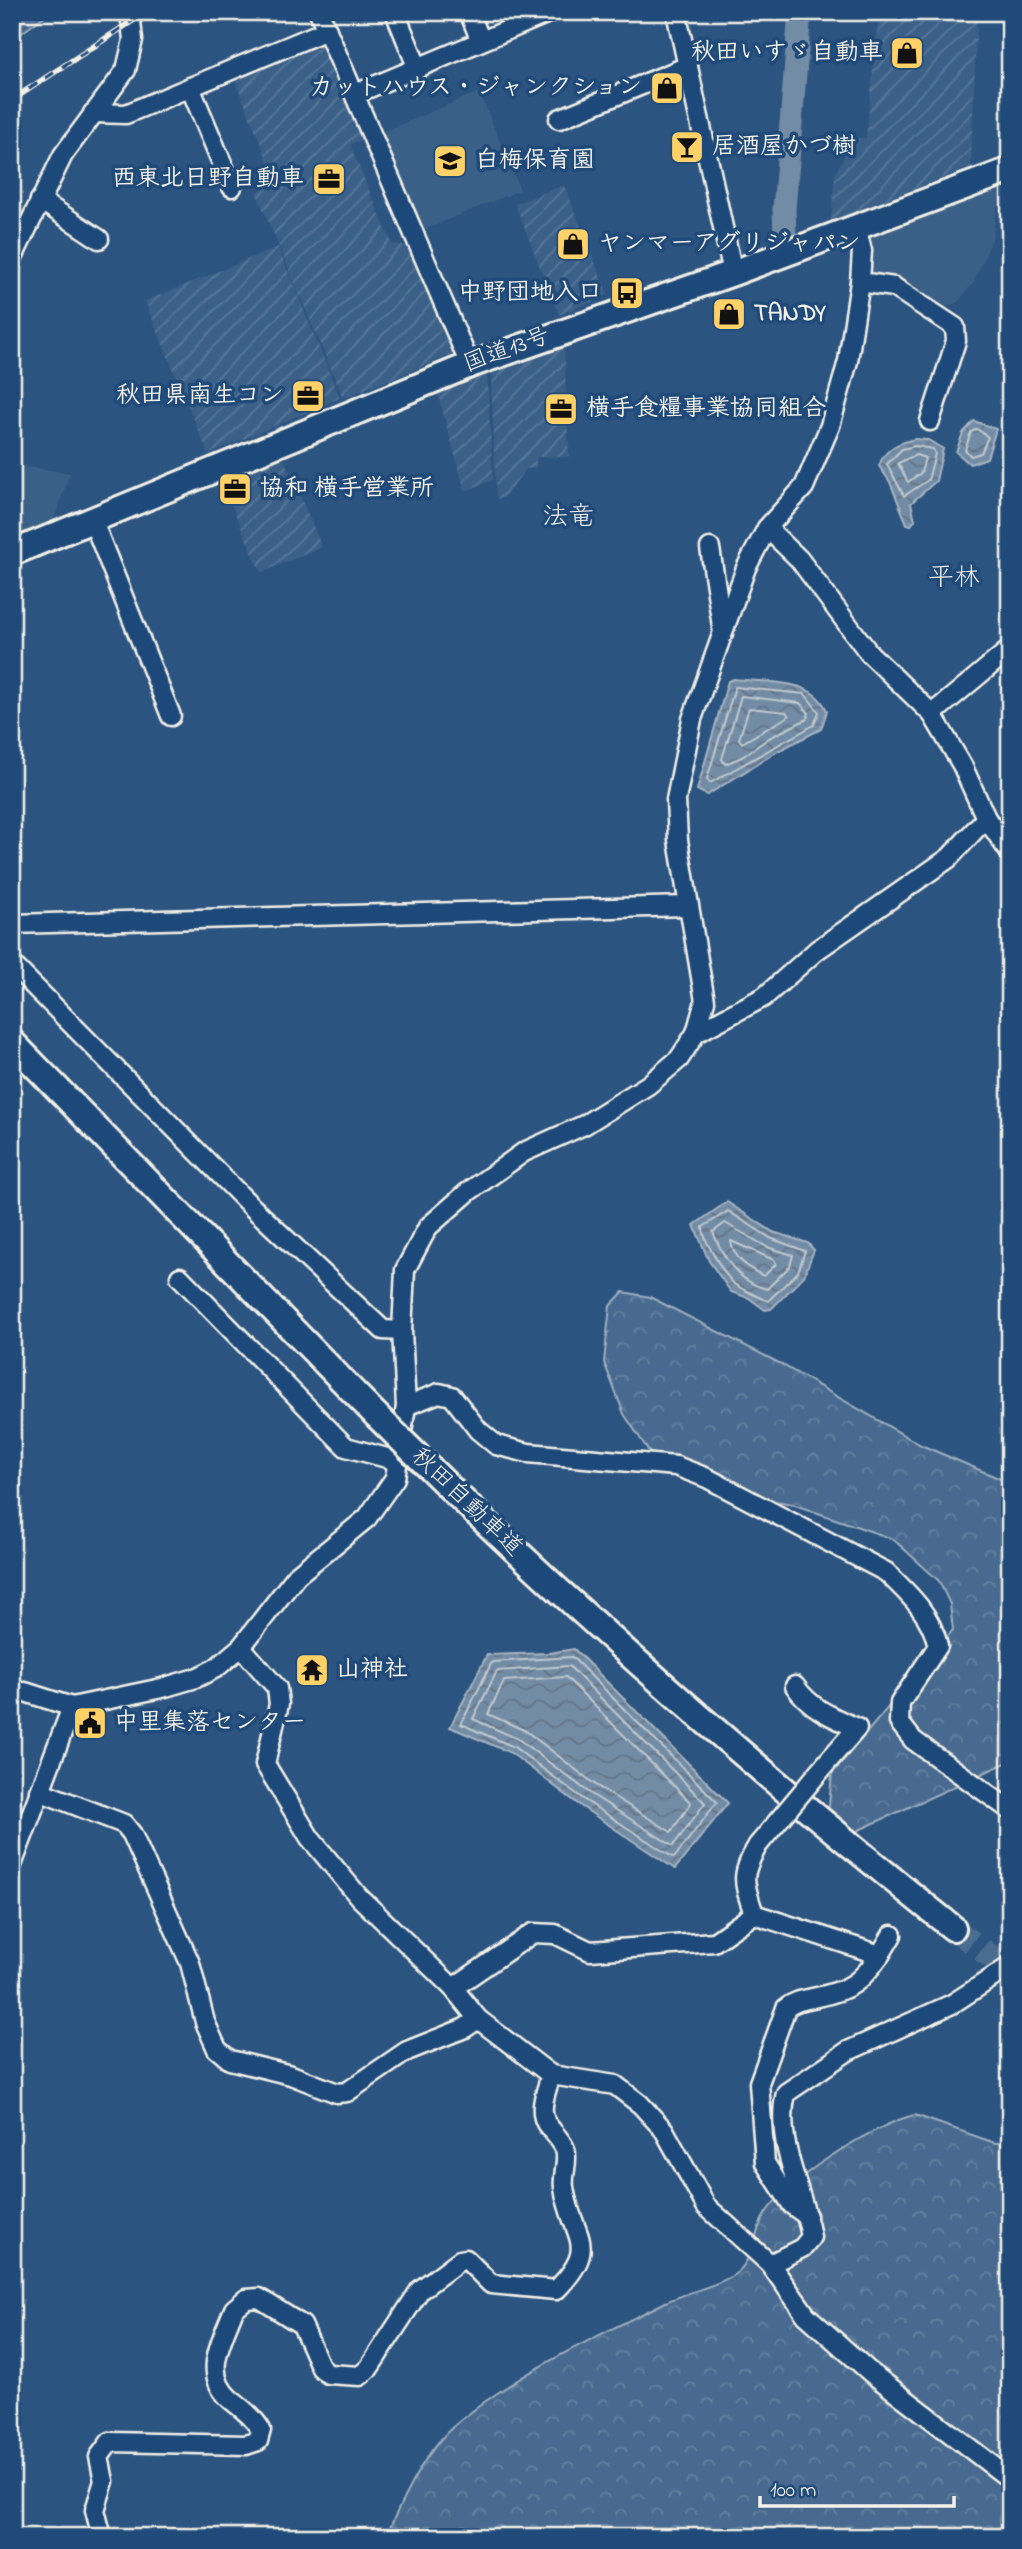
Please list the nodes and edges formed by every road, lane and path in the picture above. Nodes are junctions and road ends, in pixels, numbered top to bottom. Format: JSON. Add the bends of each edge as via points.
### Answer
{"nodes":[{"id":1,"x":130,"y":12,"type":"edge"},
{"id":2,"x":319,"y":12,"type":"edge"},
{"id":3,"x":396,"y":12,"type":"edge"},
{"id":4,"x":470,"y":12,"type":"edge"},
{"id":5,"x":676,"y":12,"type":"edge"},
{"id":6,"x":547,"y":13,"type":"edge"},
{"id":7,"x":327,"y":30,"type":"junction"},
{"id":8,"x":481,"y":41,"type":"junction"},
{"id":9,"x":688,"y":66,"type":"junction"},
{"id":10,"x":418,"y":69,"type":"junction"},
{"id":11,"x":190,"y":87,"type":"junction"},
{"id":12,"x":355,"y":94,"type":"junction"},
{"id":13,"x":93,"y":113,"type":"junction"},
{"id":14,"x":559,"y":119,"type":"dead end"},
{"id":15,"x":1010,"y":170,"type":"edge"},
{"id":16,"x":232,"y":187,"type":"dead end"},
{"id":17,"x":40,"y":200,"type":"junction"},
{"id":18,"x":856,"y":227,"type":"junction"},
{"id":19,"x":99,"y":239,"type":"dead end"},
{"id":20,"x":12,"y":259,"type":"edge"},
{"id":21,"x":733,"y":273,"type":"junction"},
{"id":22,"x":860,"y":282,"type":"junction"},
{"id":23,"x":470,"y":365,"type":"junction"},
{"id":24,"x":930,"y":421,"type":"dead end"},
{"id":25,"x":92,"y":519,"type":"junction"},
{"id":26,"x":767,"y":528,"type":"junction"},
{"id":27,"x":710,"y":548,"type":"dead end"},
{"id":28,"x":12,"y":552,"type":"edge"},
{"id":29,"x":723,"y":636,"type":"junction"},
{"id":30,"x":1010,"y":649,"type":"edge"},
{"id":31,"x":932,"y":713,"type":"junction"},
{"id":32,"x":171,"y":716,"type":"dead end"},
{"id":33,"x":986,"y":818,"type":"junction"},
{"id":34,"x":1010,"y":853,"type":"edge"},
{"id":35,"x":688,"y":906,"type":"junction"},
{"id":36,"x":12,"y":924,"type":"edge"},
{"id":37,"x":12,"y":964,"type":"edge"},
{"id":38,"x":696,"y":1033,"type":"junction"},
{"id":39,"x":12,"y":1042,"type":"edge"},
{"id":40,"x":180,"y":1277,"type":"dead end"},
{"id":41,"x":402,"y":1331,"type":"junction"},
{"id":42,"x":406,"y":1406,"type":"junction"},
{"id":43,"x":398,"y":1461,"type":"junction"},
{"id":44,"x":241,"y":1647,"type":"junction"},
{"id":45,"x":795,"y":1686,"type":"dead end"},
{"id":46,"x":12,"y":1692,"type":"edge"},
{"id":47,"x":72,"y":1707,"type":"junction"},
{"id":48,"x":39,"y":1791,"type":"junction"},
{"id":49,"x":1010,"y":1810,"type":"edge"},
{"id":50,"x":12,"y":1865,"type":"edge"},
{"id":51,"x":754,"y":1914,"type":"junction"},
{"id":52,"x":953,"y":1928,"type":"tunnel mouth"},
{"id":53,"x":892,"y":1935,"type":"dead end"},
{"id":54,"x":880,"y":1955,"type":"junction"},
{"id":55,"x":1010,"y":1966,"type":"edge"},
{"id":56,"x":453,"y":1988,"type":"junction"},
{"id":57,"x":478,"y":2019,"type":"junction"},
{"id":58,"x":551,"y":2076,"type":"junction"},
{"id":59,"x":807,"y":2216,"type":"junction"},
{"id":60,"x":770,"y":2264,"type":"junction"},
{"id":61,"x":1010,"y":2479,"type":"edge"},
{"id":62,"x":102,"y":2537,"type":"edge"}],
"edges":[{"from":1,"to":13,"type":"street","via":[[133,40],[129,63]]},
{"from":2,"to":7,"type":"street"},
{"from":3,"to":10,"type":"street"},
{"from":4,"to":8,"type":"street"},
{"from":5,"to":9,"type":"street"},
{"from":6,"to":8,"type":"street"},
{"from":7,"to":11,"type":"street"},
{"from":7,"to":12,"type":"street"},
{"from":8,"to":10,"type":"street"},
{"from":9,"to":14,"type":"street"},
{"from":9,"to":21,"type":"street"},
{"from":10,"to":12,"type":"street"},
{"from":11,"to":13,"type":"street","via":[[126,114]]},
{"from":11,"to":16,"type":"street"},
{"from":12,"to":23,"type":"street"},
{"from":13,"to":17,"type":"street"},
{"from":15,"to":18,"type":"highway","name":"国道13号"},
{"from":17,"to":19,"type":"street"},
{"from":17,"to":20,"type":"street"},
{"from":18,"to":21,"type":"highway","name":"国道13号"},
{"from":18,"to":22,"type":"street","via":[[862,251]]},
{"from":21,"to":23,"type":"highway","name":"国道13号"},
{"from":22,"to":24,"type":"street","via":[[894,287],[955,327],[956,341]]},
{"from":22,"to":26,"type":"street","via":[[848,361],[830,426],[804,487]]},
{"from":23,"to":25,"type":"highway","name":"国道13号"},
{"from":25,"to":28,"type":"highway","name":"国道13号"},
{"from":25,"to":32,"type":"street"},
{"from":26,"to":29,"type":"street","via":[[746,568]]},
{"from":26,"to":31,"type":"street","via":[[799,559],[869,653]]},
{"from":27,"to":29,"type":"street"},
{"from":29,"to":35,"type":"street","via":[[692,719],[676,800]]},
{"from":30,"to":31,"type":"street"},
{"from":31,"to":33,"type":"street"},
{"from":33,"to":34,"type":"street"},
{"from":33,"to":38,"type":"street","via":[[949,858],[817,950],[764,997]]},
{"from":35,"to":36,"type":"street"},
{"from":35,"to":38,"type":"street","via":[[705,1001]]},
{"from":37,"to":41,"type":"street","via":[[253,1208],[383,1330]]},
{"from":38,"to":41,"type":"street","via":[[679,1059],[648,1085],[584,1125],[524,1152],[428,1227],[405,1270]]},
{"from":39,"to":52,"type":"highway","name":"秋田自動車道","bridge":true,"via":[[452,1490],[675,1698]]},
{"from":40,"to":43,"type":"street","via":[[346,1447]]},
{"from":41,"to":42,"type":"street"},
{"from":42,"to":43,"type":"street"},
{"from":42,"to":49,"type":"street","via":[[439,1393],[452,1396],[496,1445],[528,1453],[676,1466],[886,1572],[933,1625],[937,1646],[900,1703],[899,1722],[913,1740]]},
{"from":43,"to":44,"type":"street","via":[[395,1478],[367,1518],[297,1575]]},
{"from":44,"to":47,"type":"street","via":[[196,1678]]},
{"from":44,"to":56,"type":"street","via":[[276,1688],[279,1704],[265,1764],[310,1838],[359,1897]]},
{"from":45,"to":51,"type":"street","bridge":true,"via":[[804,1700],[821,1712],[858,1728],[758,1845],[744,1868],[743,1883]]},
{"from":46,"to":47,"type":"street"},
{"from":47,"to":48,"type":"street"},
{"from":48,"to":50,"type":"street"},
{"from":48,"to":57,"type":"street","via":[[124,1824],[132,1834],[190,1964],[211,2036],[230,2060],[291,2075],[337,2093],[347,2092],[407,2051]]},
{"from":51,"to":54,"type":"street"},
{"from":51,"to":56,"type":"street","via":[[714,1942],[590,1951],[555,1934],[533,1933]]},
{"from":53,"to":54,"type":"street"},
{"from":54,"to":59,"type":"street","via":[[862,1980],[848,1989],[794,2001],[786,2008],[759,2083],[765,2163],[792,2205]]},
{"from":55,"to":59,"type":"street","via":[[952,2004],[848,2052],[786,2092],[784,2143]]},
{"from":56,"to":57,"type":"street"},
{"from":57,"to":58,"type":"street"},
{"from":58,"to":60,"type":"street","via":[[615,2085],[640,2104],[664,2130],[706,2206]]},
{"from":58,"to":62,"type":"street","via":[[542,2111],[566,2151],[564,2191],[581,2247],[581,2260],[556,2290],[495,2285],[466,2259],[460,2260],[419,2290],[360,2376],[328,2374],[302,2325],[259,2298],[240,2302],[214,2369],[221,2389],[257,2421],[261,2430],[258,2441],[246,2445],[110,2442],[99,2457],[104,2481],[94,2510]]},
{"from":59,"to":60,"type":"street","via":[[811,2237],[802,2248]]},
{"from":60,"to":61,"type":"street","via":[[815,2323],[870,2372]]}]}
